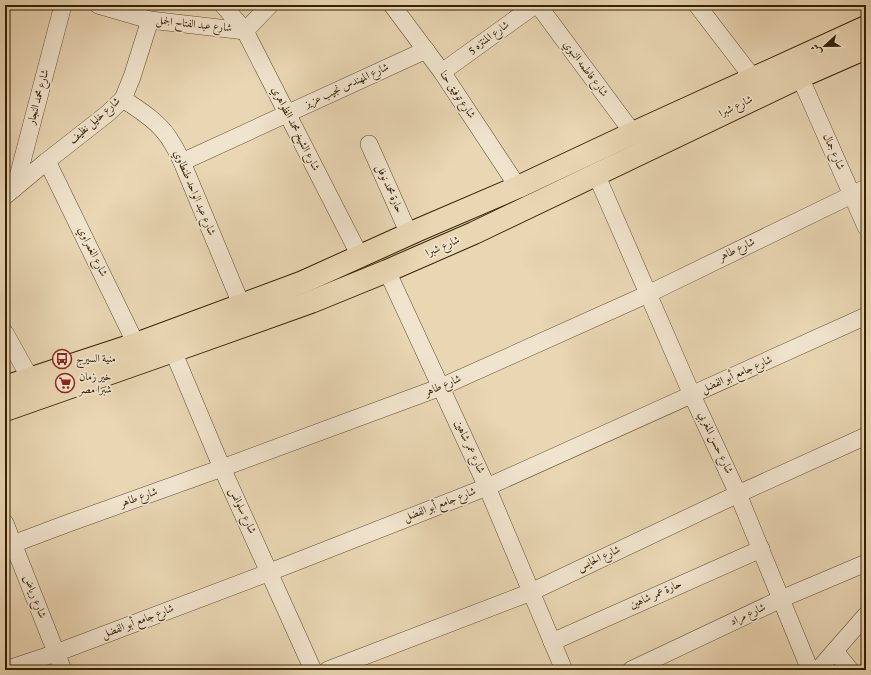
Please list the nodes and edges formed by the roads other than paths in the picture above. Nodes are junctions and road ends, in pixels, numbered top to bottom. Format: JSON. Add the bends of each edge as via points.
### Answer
{"nodes":[{"id":1,"x":63,"y":5,"type":"edge"},
{"id":2,"x":98,"y":5,"type":"edge"},
{"id":3,"x":224,"y":5,"type":"edge"},
{"id":4,"x":270,"y":5,"type":"edge"},
{"id":5,"x":392,"y":5,"type":"edge"},
{"id":6,"x":536,"y":5,"type":"edge"},
{"id":7,"x":697,"y":5,"type":"edge"},
{"id":8,"x":150,"y":20,"type":"junction"},
{"id":9,"x":866,"y":27,"type":"edge"},
{"id":10,"x":245,"y":31,"type":"junction"},
{"id":11,"x":866,"y":48,"type":"edge"},
{"id":12,"x":426,"y":50,"type":"junction"},
{"id":13,"x":442,"y":72,"type":"junction"},
{"id":14,"x":800,"y":77,"type":"junction"},
{"id":15,"x":753,"y":78,"type":"junction"},
{"id":16,"x":123,"y":99,"type":"junction"},
{"id":17,"x":287,"y":114,"type":"junction"},
{"id":18,"x":633,"y":133,"type":"junction"},
{"id":19,"x":369,"y":144,"type":"dead end"},
{"id":20,"x":47,"y":161,"type":"junction"},
{"id":21,"x":182,"y":162,"type":"junction"},
{"id":22,"x":596,"y":174,"type":"junction"},
{"id":23,"x":518,"y":187,"type":"junction"},
{"id":24,"x":10,"y":192,"type":"edge"},
{"id":25,"x":859,"y":192,"type":"edge"},
{"id":26,"x":464,"y":210,"type":"junction"},
{"id":27,"x":866,"y":227,"type":"edge"},
{"id":28,"x":414,"y":232,"type":"junction"},
{"id":29,"x":474,"y":233,"type":"junction"},
{"id":30,"x":429,"y":253,"type":"junction"},
{"id":31,"x":360,"y":256,"type":"junction"},
{"id":32,"x":387,"y":271,"type":"junction"},
{"id":33,"x":648,"y":294,"type":"junction"},
{"id":34,"x":241,"y":304,"type":"junction"},
{"id":35,"x":866,"y":316,"type":"edge"},
{"id":36,"x":5,"y":333,"type":"edge"},
{"id":37,"x":136,"y":344,"type":"junction"},
{"id":38,"x":172,"y":351,"type":"junction"},
{"id":39,"x":30,"y":378,"type":"junction"},
{"id":40,"x":5,"y":387,"type":"edge"},
{"id":41,"x":441,"y":387,"type":"junction"},
{"id":42,"x":692,"y":395,"type":"junction"},
{"id":43,"x":5,"y":410,"type":"edge"},
{"id":44,"x":866,"y":436,"type":"edge"},
{"id":45,"x":222,"y":468,"type":"junction"},
{"id":46,"x":487,"y":487,"type":"junction"},
{"id":47,"x":738,"y":494,"type":"junction"},
{"id":48,"x":5,"y":523,"type":"edge"},
{"id":49,"x":9,"y":546,"type":"edge"},
{"id":50,"x":761,"y":549,"type":"junction"},
{"id":51,"x":866,"y":563,"type":"edge"},
{"id":52,"x":270,"y":572,"type":"junction"},
{"id":53,"x":531,"y":592,"type":"junction"},
{"id":54,"x":782,"y":599,"type":"junction"},
{"id":55,"x":866,"y":616,"type":"edge"},
{"id":56,"x":552,"y":642,"type":"junction"},
{"id":57,"x":835,"y":651,"type":"junction"},
{"id":58,"x":56,"y":653,"type":"junction"},
{"id":59,"x":5,"y":670,"type":"edge"},
{"id":60,"x":63,"y":670,"type":"edge"},
{"id":61,"x":313,"y":670,"type":"edge"},
{"id":62,"x":328,"y":670,"type":"edge"},
{"id":63,"x":564,"y":670,"type":"edge"},
{"id":64,"x":631,"y":670,"type":"edge"},
{"id":65,"x":810,"y":670,"type":"edge"},
{"id":66,"x":818,"y":670,"type":"edge"},
{"id":67,"x":850,"y":670,"type":"edge"}],
"edges":[{"from":1,"to":24,"type":"street","name":"شارع محمد النجار"},
{"from":2,"to":8,"type":"street","name":"شارع عبد الفتاح الجمل"},
{"from":3,"to":10,"type":"street","name":"شارع الشيخ محمد الظواهري"},
{"from":4,"to":10,"type":"street"},
{"from":5,"to":12,"type":"street","name":"شارع توفيق حنا"},
{"from":6,"to":13,"type":"street","name":"شارع المنتزه 5"},
{"from":6,"to":18,"type":"street","name":"شارع فاطمه النبوي"},
{"from":7,"to":15,"type":"street"},
{"from":8,"to":10,"type":"street","name":"شارع عبد الفتاح الجمل"},
{"from":8,"to":16,"type":"street","name":"شارع خليل نظيف"},
{"from":9,"to":15,"type":"main road","name":"شارع شبرا"},
{"from":10,"to":17,"type":"street","name":"شارع الشيخ محمد الظواهري"},
{"from":11,"to":14,"type":"main road","name":"شارع شبرا"},
{"from":12,"to":13,"type":"street","name":"شارع توفيق حنا"},
{"from":12,"to":17,"type":"street","name":"شارع المهندس نجيب عزيز"},
{"from":13,"to":23,"type":"street","name":"شارع توفيق حنا"},
{"from":14,"to":22,"type":"main road","name":"شارع شبرا"},
{"from":14,"to":25,"type":"street","name":"شارع جمال"},
{"from":15,"to":18,"type":"main road","name":"شارع شبرا"},
{"from":16,"to":20,"type":"street","name":"شارع خليل نظيف"},
{"from":16,"to":21,"type":"street","name":"شارع عبد الواحد طنطاوي","via":[[157,123]]},
{"from":17,"to":21,"type":"street","name":"شارع المهندس نجيب عزيز"},
{"from":17,"to":31,"type":"street","name":"شارع الشيخ محمد الظواهري"},
{"from":18,"to":23,"type":"main road","name":"شارع شبرا"},
{"from":19,"to":28,"type":"street","name":"حارة محمد نوفل"},
{"from":20,"to":24,"type":"street","name":"شارع خليل نظيف"},
{"from":20,"to":37,"type":"street","name":"شارع الغمراوي"},
{"from":21,"to":34,"type":"street","name":"شارع عبد الواحد طنطاوي"},
{"from":22,"to":29,"type":"main road","name":"شارع شبرا"},
{"from":22,"to":33,"type":"street","name":"شارع حسن المغربي"},
{"from":23,"to":26,"type":"main road","name":"شارع شبرا"},
{"from":25,"to":27,"type":"street","name":"شارع جمال"},
{"from":25,"to":33,"type":"street","name":"شارع طاهر"},
{"from":26,"to":28,"type":"main road","name":"شارع شبرا"},
{"from":26,"to":29,"type":"main road","via":[[466,223]]},
{"from":28,"to":30,"type":"main road","via":[[424,234],[428,239]]},
{"from":28,"to":31,"type":"main road","name":"شارع شبرا"},
{"from":29,"to":30,"type":"main road","name":"شارع شبرا"},
{"from":30,"to":32,"type":"main road","name":"شارع شبرا"},
{"from":31,"to":34,"type":"main road","name":"شارع شبرا","via":[[303,282]]},
{"from":32,"to":38,"type":"main road","name":"شارع شبرا","via":[[311,302]]},
{"from":32,"to":41,"type":"street","name":"شارع عمر شاهين"},
{"from":33,"to":41,"type":"street","name":"شارع طاهر"},
{"from":33,"to":42,"type":"street","name":"شارع حسن المغربي"},
{"from":34,"to":37,"type":"main road","name":"شارع شبرا"},
{"from":35,"to":42,"type":"street","name":"شارع جامع أبو الفضل"},
{"from":36,"to":39,"type":"street"},
{"from":37,"to":39,"type":"main road","name":"شارع شبرا"},
{"from":38,"to":43,"type":"main road","name":"شارع شبرا"},
{"from":38,"to":45,"type":"street","name":"شارع سلوانس"},
{"from":39,"to":40,"type":"main road","name":"شارع شبرا"},
{"from":41,"to":45,"type":"street","name":"شارع طاهر"},
{"from":41,"to":46,"type":"street","name":"شارع عمر شاهين"},
{"from":42,"to":46,"type":"street","name":"شارع جامع أبو الفضل"},
{"from":42,"to":47,"type":"street","name":"شارع حسن المغربي"},
{"from":44,"to":47,"type":"street","name":"شارع الحايس"},
{"from":45,"to":49,"type":"street","name":"شارع طاهر"},
{"from":45,"to":52,"type":"street","name":"شارع سلوانس"},
{"from":46,"to":52,"type":"street","name":"شارع جامع أبو الفضل"},
{"from":46,"to":53,"type":"street","name":"شارع عمر شاهين"},
{"from":47,"to":50,"type":"street","name":"شارع حسن المغربي"},
{"from":47,"to":53,"type":"street","name":"شارع الحايس"},
{"from":48,"to":49,"type":"street","name":"شارع رياض"},
{"from":49,"to":58,"type":"street","name":"شارع رياض"},
{"from":50,"to":54,"type":"street","name":"شارع حسن المغربي"},
{"from":50,"to":56,"type":"street","name":"حارة عمر شاهين"},
{"from":51,"to":54,"type":"street","name":"شارع مراد"},
{"from":52,"to":58,"type":"street","name":"شارع جامع أبو الفضل"},
{"from":52,"to":61,"type":"street","name":"شارع سلوانس"},
{"from":53,"to":56,"type":"street","name":"شارع عمر شاهين"},
{"from":53,"to":62,"type":"street","name":"شارع الحايس"},
{"from":54,"to":64,"type":"street","name":"شارع مراد"},
{"from":54,"to":65,"type":"street","name":"شارع حسن المغربي"},
{"from":55,"to":57,"type":"street"},
{"from":56,"to":63,"type":"street","name":"شارع عمر شاهين"},
{"from":57,"to":66,"type":"street"},
{"from":57,"to":67,"type":"street"},
{"from":58,"to":59,"type":"street","name":"شارع جامع أبو الفضل"},
{"from":58,"to":60,"type":"street","name":"شارع رياض"}]}
